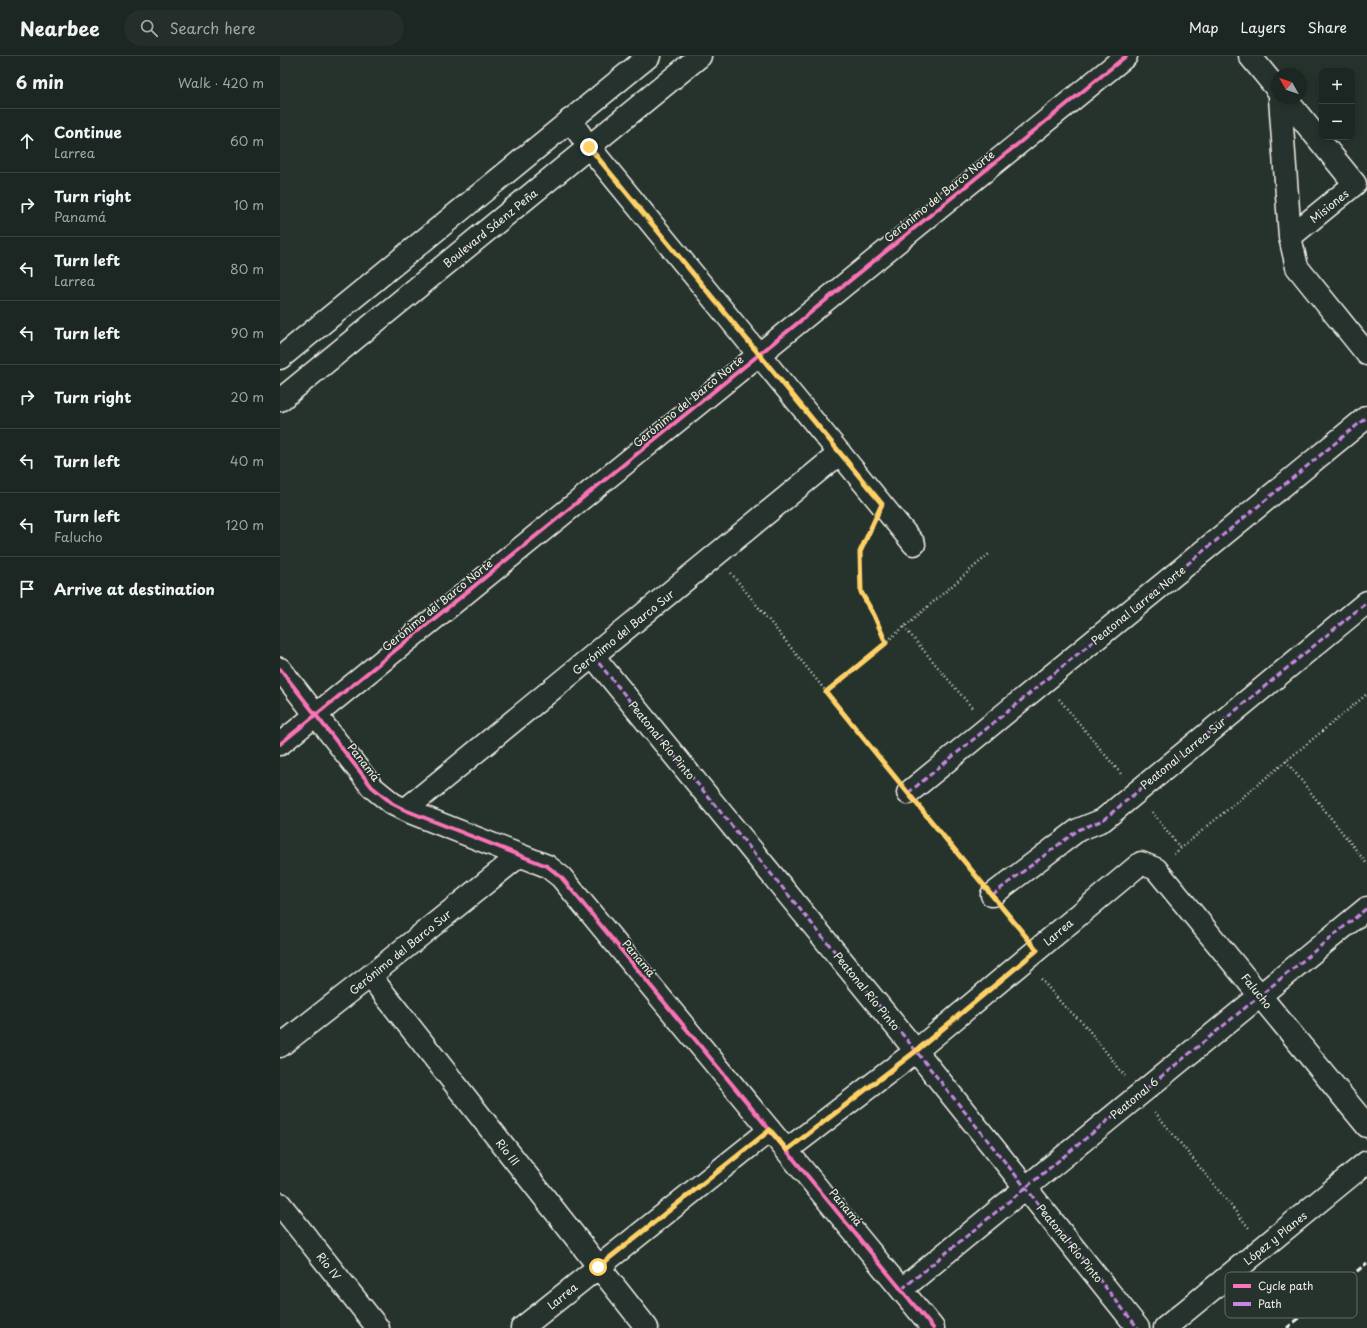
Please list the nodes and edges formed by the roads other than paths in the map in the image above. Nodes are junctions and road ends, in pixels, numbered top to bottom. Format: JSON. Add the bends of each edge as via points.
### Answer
{"nodes":[{"id":1,"x":649,"y":56,"type":"edge"},
{"id":2,"x":700,"y":56,"type":"edge"},
{"id":3,"x":1126,"y":56,"type":"edge"},
{"id":4,"x":1250,"y":56,"type":"edge"},
{"id":5,"x":1271,"y":81,"type":"edge"},
{"id":6,"x":1280,"y":104,"type":"edge"},
{"id":7,"x":1291,"y":104,"type":"edge"},
{"id":8,"x":570,"y":120,"type":"junction"},
{"id":9,"x":589,"y":147,"type":"junction"},
{"id":10,"x":1361,"y":179,"type":"edge"},
{"id":11,"x":1290,"y":237,"type":"junction"},
{"id":12,"x":1367,"y":354,"type":"edge"},
{"id":13,"x":759,"y":355,"type":"junction"},
{"id":14,"x":280,"y":358,"type":"edge"},
{"id":15,"x":280,"y":400,"type":"edge"},
{"id":16,"x":1367,"y":417,"type":"edge"},
{"id":17,"x":840,"y":453,"type":"junction"},
{"id":18,"x":914,"y":544,"type":"dead end"},
{"id":19,"x":1367,"y":602,"type":"edge"},
{"id":20,"x":593,"y":656,"type":"junction"},
{"id":21,"x":280,"y":669,"type":"edge"},
{"id":22,"x":316,"y":714,"type":"junction"},
{"id":23,"x":280,"y":744,"type":"edge"},
{"id":24,"x":908,"y":793,"type":"road end"},
{"id":25,"x":405,"y":810,"type":"junction"},
{"id":26,"x":519,"y":856,"type":"junction"},
{"id":27,"x":1149,"y":866,"type":"joint"},
{"id":28,"x":992,"y":895,"type":"road end"},
{"id":29,"x":1367,"y":908,"type":"edge"},
{"id":30,"x":370,"y":976,"type":"junction"},
{"id":31,"x":1260,"y":995,"type":"junction"},
{"id":32,"x":280,"y":1046,"type":"edge"},
{"id":33,"x":916,"y":1051,"type":"junction"},
{"id":34,"x":1367,"y":1126,"type":"edge"},
{"id":35,"x":770,"y":1130,"type":"junction"},
{"id":36,"x":787,"y":1150,"type":"junction"},
{"id":37,"x":1367,"y":1162,"type":"edge"},
{"id":38,"x":1026,"y":1188,"type":"junction"},
{"id":39,"x":280,"y":1204,"type":"edge"},
{"id":40,"x":598,"y":1267,"type":"junction"},
{"id":41,"x":1233,"y":1272,"type":"edge"},
{"id":42,"x":1225,"y":1279,"type":"edge"},
{"id":43,"x":902,"y":1289,"type":"junction"},
{"id":44,"x":378,"y":1328,"type":"edge"},
{"id":45,"x":522,"y":1328,"type":"edge"},
{"id":46,"x":647,"y":1328,"type":"edge"},
{"id":47,"x":933,"y":1328,"type":"edge"},
{"id":48,"x":1138,"y":1328,"type":"edge"},
{"id":49,"x":1165,"y":1328,"type":"edge"}],
"edges":[{"from":1,"to":8,"type":"street"},
{"from":2,"to":9,"type":"street","name":"Boulevard Sáenz Peña"},
{"from":3,"to":13,"type":"street","name":"Gerónimo del Barco Norte"},
{"from":4,"to":5,"type":"street"},
{"from":6,"to":11,"type":"street"},
{"from":7,"to":10,"type":"street","name":"Misiones"},
{"from":8,"to":9,"type":"street"},
{"from":8,"to":14,"type":"street"},
{"from":9,"to":13,"type":"street"},
{"from":9,"to":15,"type":"street","name":"Boulevard Sáenz Peña"},
{"from":10,"to":11,"type":"street","name":"Misiones"},
{"from":11,"to":12,"type":"street","via":[[1297,267]]},
{"from":13,"to":17,"type":"street"},
{"from":13,"to":22,"type":"street","name":"Gerónimo del Barco Norte"},
{"from":16,"to":24,"type":"street","name":"Peatonal Larrea Norte"},
{"from":17,"to":18,"type":"street"},
{"from":17,"to":20,"type":"street","name":"Gerónimo del Barco Sur"},
{"from":19,"to":28,"type":"street","name":"Peatonal Larrea Sur","via":[[1103,820],[1078,830]]},
{"from":20,"to":25,"type":"street","name":"Gerónimo del Barco Sur"},
{"from":20,"to":33,"type":"street","name":"Peatonal Río Pinto"},
{"from":21,"to":22,"type":"street","name":"Panamá"},
{"from":22,"to":23,"type":"street","name":"Gerónimo del Barco Norte"},
{"from":22,"to":25,"type":"street","name":"Panamá","via":[[372,788]]},
{"from":25,"to":26,"type":"street","name":"Panamá"},
{"from":26,"to":30,"type":"street","name":"Gerónimo del Barco Sur"},
{"from":26,"to":35,"type":"street","name":"Panamá","via":[[547,866],[561,877]]},
{"from":27,"to":31,"type":"street","name":"Falucho"},
{"from":27,"to":33,"type":"street","name":"Larrea","via":[[1037,950]]},
{"from":29,"to":31,"type":"street","name":"Peatonal 6"},
{"from":30,"to":32,"type":"street","name":"Gerónimo del Barco Sur"},
{"from":30,"to":40,"type":"street","name":"Rio III"},
{"from":31,"to":34,"type":"street","name":"Falucho"},
{"from":31,"to":38,"type":"street","name":"Peatonal 6"},
{"from":33,"to":36,"type":"street","name":"Larrea"},
{"from":33,"to":38,"type":"street","name":"Peatonal Río Pinto"},
{"from":35,"to":36,"type":"street","name":"Panamá"},
{"from":35,"to":40,"type":"street","name":"Larrea"},
{"from":36,"to":43,"type":"street","name":"Panamá"},
{"from":37,"to":41,"type":"street","name":"López y Planes"},
{"from":38,"to":43,"type":"street","name":"Peatonal 6"},
{"from":38,"to":48,"type":"street","name":"Peatonal Río Pinto"},
{"from":39,"to":44,"type":"street","name":"Rio IV"},
{"from":40,"to":45,"type":"street","name":"Larrea"},
{"from":40,"to":46,"type":"street","name":"Rio III"},
{"from":42,"to":49,"type":"street","name":"López y Planes"},
{"from":43,"to":47,"type":"street","name":"Panamá"}]}
